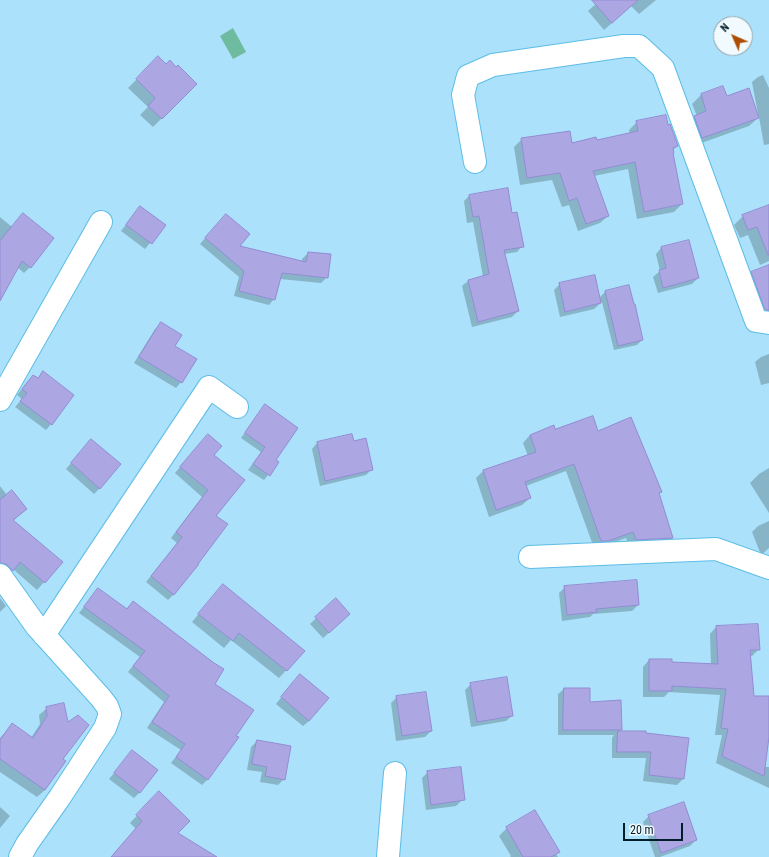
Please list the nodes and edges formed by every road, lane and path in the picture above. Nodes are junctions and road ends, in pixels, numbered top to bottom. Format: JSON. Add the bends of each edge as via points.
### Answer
{"nodes":[{"id":1,"x":475,"y":162,"type":"dead end"},
{"id":2,"x":101,"y":222,"type":"dead end"},
{"id":3,"x":769,"y":323,"type":"edge"},
{"id":4,"x":0,"y":400,"type":"edge"},
{"id":5,"x":237,"y":407,"type":"dead end"},
{"id":6,"x":530,"y":557,"type":"dead end"},
{"id":7,"x":769,"y":568,"type":"edge"},
{"id":8,"x":0,"y":575,"type":"edge"},
{"id":9,"x":44,"y":635,"type":"junction"},
{"id":10,"x":396,"y":773,"type":"dead end"},
{"id":11,"x":20,"y":857,"type":"edge"},
{"id":12,"x":388,"y":857,"type":"edge"}],
"edges":[{"from":1,"to":3,"type":"street","via":[[463,95],[468,76],[493,65],[639,46],[663,68],[756,321]]},
{"from":2,"to":4,"type":"street"},
{"from":5,"to":9,"type":"street","via":[[209,387]]},
{"from":6,"to":7,"type":"street","via":[[716,549]]},
{"from":8,"to":9,"type":"street"},
{"from":9,"to":11,"type":"street","via":[[101,698],[110,714],[105,728]]},
{"from":10,"to":12,"type":"street"}]}
